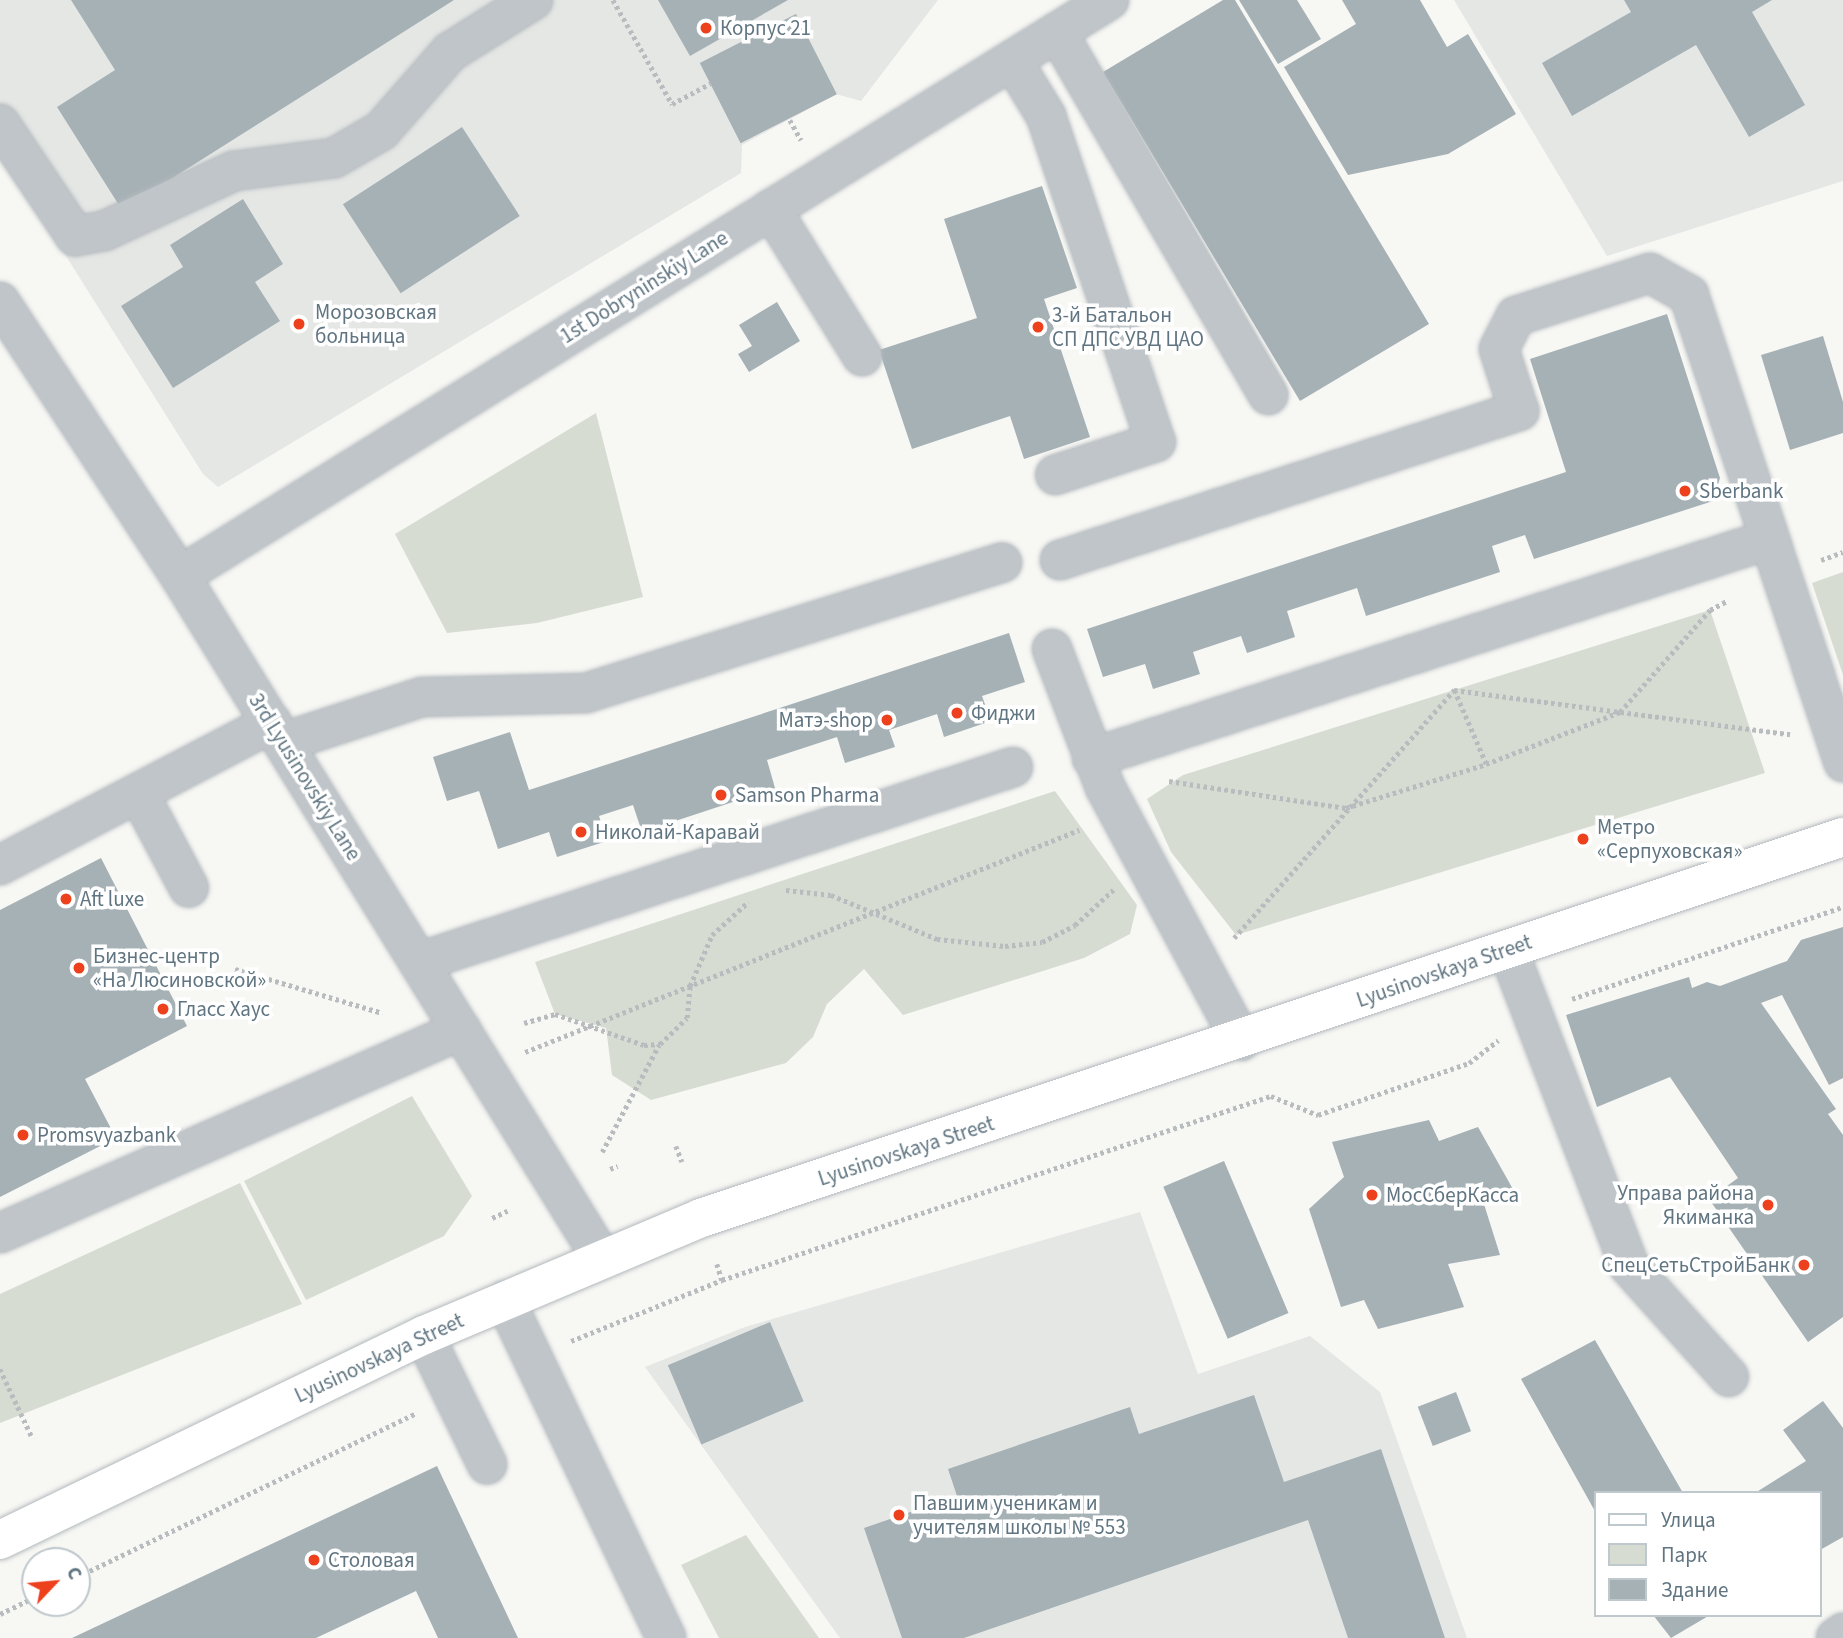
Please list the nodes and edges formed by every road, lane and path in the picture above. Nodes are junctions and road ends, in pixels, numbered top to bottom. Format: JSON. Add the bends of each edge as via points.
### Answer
{"nodes":[{"id":1,"x":533,"y":0,"type":"edge"},
{"id":2,"x":613,"y":0,"type":"edge"},
{"id":3,"x":1109,"y":0,"type":"edge"},
{"id":4,"x":1057,"y":32,"type":"junction"},
{"id":5,"x":1012,"y":60,"type":"junction"},
{"id":6,"x":711,"y":83,"type":"dead end"},
{"id":7,"x":790,"y":120,"type":"dead end"},
{"id":8,"x":0,"y":124,"type":"edge"},
{"id":9,"x":807,"y":151,"type":"dead end"},
{"id":10,"x":771,"y":209,"type":"junction"},
{"id":11,"x":0,"y":302,"type":"edge"},
{"id":12,"x":862,"y":356,"type":"dead end"},
{"id":13,"x":1268,"y":395,"type":"dead end"},
{"id":14,"x":1055,"y":475,"type":"dead end"},
{"id":15,"x":1775,"y":556,"type":"junction"},
{"id":16,"x":1060,"y":560,"type":"dead end"},
{"id":17,"x":1002,"y":563,"type":"dead end"},
{"id":18,"x":180,"y":576,"type":"junction"},
{"id":19,"x":1052,"y":649,"type":"dead end"},
{"id":20,"x":1454,"y":690,"type":"junction"},
{"id":21,"x":1620,"y":712,"type":"junction"},
{"id":22,"x":1831,"y":725,"type":"junction"},
{"id":23,"x":278,"y":733,"type":"junction"},
{"id":24,"x":1843,"y":762,"type":"edge"},
{"id":25,"x":1486,"y":764,"type":"junction"},
{"id":26,"x":1013,"y":767,"type":"dead end"},
{"id":27,"x":1105,"y":786,"type":"junction"},
{"id":28,"x":139,"y":794,"type":"junction"},
{"id":29,"x":1346,"y":807,"type":"junction"},
{"id":30,"x":1843,"y":837,"type":"edge"},
{"id":31,"x":1140,"y":856,"type":"junction"},
{"id":32,"x":0,"y":864,"type":"edge"},
{"id":33,"x":189,"y":887,"type":"dead end"},
{"id":34,"x":774,"y":892,"type":"dead end"},
{"id":35,"x":753,"y":899,"type":"dead end"},
{"id":36,"x":1843,"y":907,"type":"edge"},
{"id":37,"x":872,"y":914,"type":"junction"},
{"id":38,"x":1508,"y":950,"type":"junction"},
{"id":39,"x":419,"y":961,"type":"junction"},
{"id":40,"x":1205,"y":968,"type":"junction"},
{"id":41,"x":235,"y":969,"type":"dead end"},
{"id":42,"x":690,"y":986,"type":"junction"},
{"id":43,"x":1532,"y":1012,"type":"junction"},
{"id":44,"x":383,"y":1013,"type":"dead end"},
{"id":45,"x":524,"y":1023,"type":"dead end"},
{"id":46,"x":590,"y":1027,"type":"junction"},
{"id":47,"x":461,"y":1030,"type":"junction"},
{"id":48,"x":1241,"y":1041,"type":"junction"},
{"id":49,"x":660,"y":1044,"type":"junction"},
{"id":50,"x":483,"y":1066,"type":"junction"},
{"id":51,"x":676,"y":1146,"type":"dead end"},
{"id":52,"x":602,"y":1152,"type":"dead end"},
{"id":53,"x":682,"y":1162,"type":"dead end"},
{"id":54,"x":617,"y":1166,"type":"dead end"},
{"id":55,"x":610,"y":1169,"type":"dead end"},
{"id":56,"x":507,"y":1211,"type":"dead end"},
{"id":57,"x":492,"y":1217,"type":"dead end"},
{"id":58,"x":0,"y":1233,"type":"edge"},
{"id":59,"x":601,"y":1256,"type":"junction"},
{"id":60,"x":717,"y":1264,"type":"dead end"},
{"id":61,"x":722,"y":1280,"type":"junction"},
{"id":62,"x":505,"y":1300,"type":"junction"},
{"id":63,"x":424,"y":1335,"type":"junction"},
{"id":64,"x":532,"y":1359,"type":"junction"},
{"id":65,"x":0,"y":1369,"type":"edge"},
{"id":66,"x":1729,"y":1377,"type":"dead end"},
{"id":67,"x":453,"y":1395,"type":"junction"},
{"id":68,"x":33,"y":1439,"type":"dead end"},
{"id":69,"x":487,"y":1464,"type":"dead end"},
{"id":70,"x":0,"y":1539,"type":"edge"},
{"id":71,"x":91,"y":1570,"type":"edge"},
{"id":72,"x":21,"y":1604,"type":"edge"},
{"id":73,"x":0,"y":1614,"type":"edge"},
{"id":74,"x":1843,"y":1633,"type":"edge"},
{"id":75,"x":666,"y":1638,"type":"edge"},
{"id":76,"x":1836,"y":1638,"type":"edge"}],
"edges":[{"from":1,"to":8,"type":"street","via":[[450,52],[381,131],[334,158],[234,171],[104,231],[75,236]]},
{"from":2,"to":6,"type":"path","via":[[672,104]]},
{"from":3,"to":4,"type":"street","name":"1st Dobryninskiy Lane"},
{"from":4,"to":5,"type":"street","name":"1st Dobryninskiy Lane"},
{"from":4,"to":13,"type":"street"},
{"from":5,"to":10,"type":"street","name":"1st Dobryninskiy Lane"},
{"from":5,"to":14,"type":"street","via":[[1046,116],[1156,442]]},
{"from":7,"to":9,"type":"path"},
{"from":10,"to":12,"type":"street"},
{"from":10,"to":18,"type":"street","name":"1st Dobryninskiy Lane"},
{"from":11,"to":18,"type":"street","name":"3rd Lyusinovskiy Lane"},
{"from":15,"to":16,"type":"street","via":[[1689,295],[1650,272],[1516,316],[1499,349],[1519,411]]},
{"from":15,"to":21,"type":"path","via":[[1710,610]]},
{"from":15,"to":22,"type":"street"},
{"from":15,"to":27,"type":"street"},
{"from":17,"to":23,"type":"street","via":[[586,694],[422,697]]},
{"from":18,"to":23,"type":"street","name":"3rd Lyusinovskiy Lane"},
{"from":19,"to":27,"type":"street"},
{"from":20,"to":21,"type":"path"},
{"from":20,"to":25,"type":"path"},
{"from":20,"to":29,"type":"path"},
{"from":21,"to":22,"type":"path","via":[[1793,734]]},
{"from":21,"to":25,"type":"path"},
{"from":22,"to":24,"type":"street"},
{"from":23,"to":28,"type":"street"},
{"from":23,"to":39,"type":"street","name":"3rd Lyusinovskiy Lane"},
{"from":25,"to":29,"type":"path"},
{"from":26,"to":39,"type":"street"},
{"from":27,"to":29,"type":"path","via":[[1172,780]]},
{"from":27,"to":31,"type":"street"},
{"from":27,"to":37,"type":"path"},
{"from":28,"to":32,"type":"street"},
{"from":28,"to":33,"type":"street"},
{"from":29,"to":40,"type":"path"},
{"from":30,"to":38,"type":"main road","name":"Lyusinovskaya Street"},
{"from":31,"to":37,"type":"path","via":[[1105,900],[1042,942],[937,939]]},
{"from":31,"to":40,"type":"street"},
{"from":34,"to":37,"type":"path","via":[[831,895]]},
{"from":35,"to":42,"type":"path","via":[[732,911],[712,935]]},
{"from":36,"to":43,"type":"path"},
{"from":37,"to":42,"type":"path"},
{"from":38,"to":43,"type":"street"},
{"from":38,"to":48,"type":"main road","name":"Lyusinovskaya Street"},
{"from":39,"to":47,"type":"street","name":"3rd Lyusinovskiy Lane"},
{"from":40,"to":48,"type":"street"},
{"from":41,"to":44,"type":"path"},
{"from":42,"to":46,"type":"path"},
{"from":42,"to":49,"type":"path","via":[[687,1018]]},
{"from":43,"to":61,"type":"path","via":[[1469,1063],[1318,1115],[1271,1097]]},
{"from":43,"to":66,"type":"street","via":[[1629,1266]]},
{"from":45,"to":46,"type":"path","via":[[555,1014]]},
{"from":46,"to":49,"type":"path"},
{"from":46,"to":50,"type":"path"},
{"from":47,"to":50,"type":"street","name":"3rd Lyusinovskiy Lane"},
{"from":47,"to":58,"type":"street"},
{"from":48,"to":59,"type":"main road","name":"Lyusinovskaya Street"},
{"from":49,"to":52,"type":"path"},
{"from":50,"to":59,"type":"street","name":"3rd Lyusinovskiy Lane"},
{"from":51,"to":53,"type":"path"},
{"from":54,"to":55,"type":"path"},
{"from":56,"to":57,"type":"path"},
{"from":59,"to":62,"type":"main road","name":"Lyusinovskaya Street"},
{"from":60,"to":61,"type":"path"},
{"from":61,"to":64,"type":"path"},
{"from":62,"to":63,"type":"main road","name":"Lyusinovskaya Street"},
{"from":62,"to":64,"type":"street"},
{"from":63,"to":67,"type":"street"},
{"from":63,"to":70,"type":"main road","name":"Lyusinovskaya Street"},
{"from":64,"to":75,"type":"street"},
{"from":65,"to":68,"type":"path"},
{"from":67,"to":69,"type":"street"},
{"from":67,"to":71,"type":"path"},
{"from":72,"to":73,"type":"path"},
{"from":74,"to":76,"type":"street"}]}
